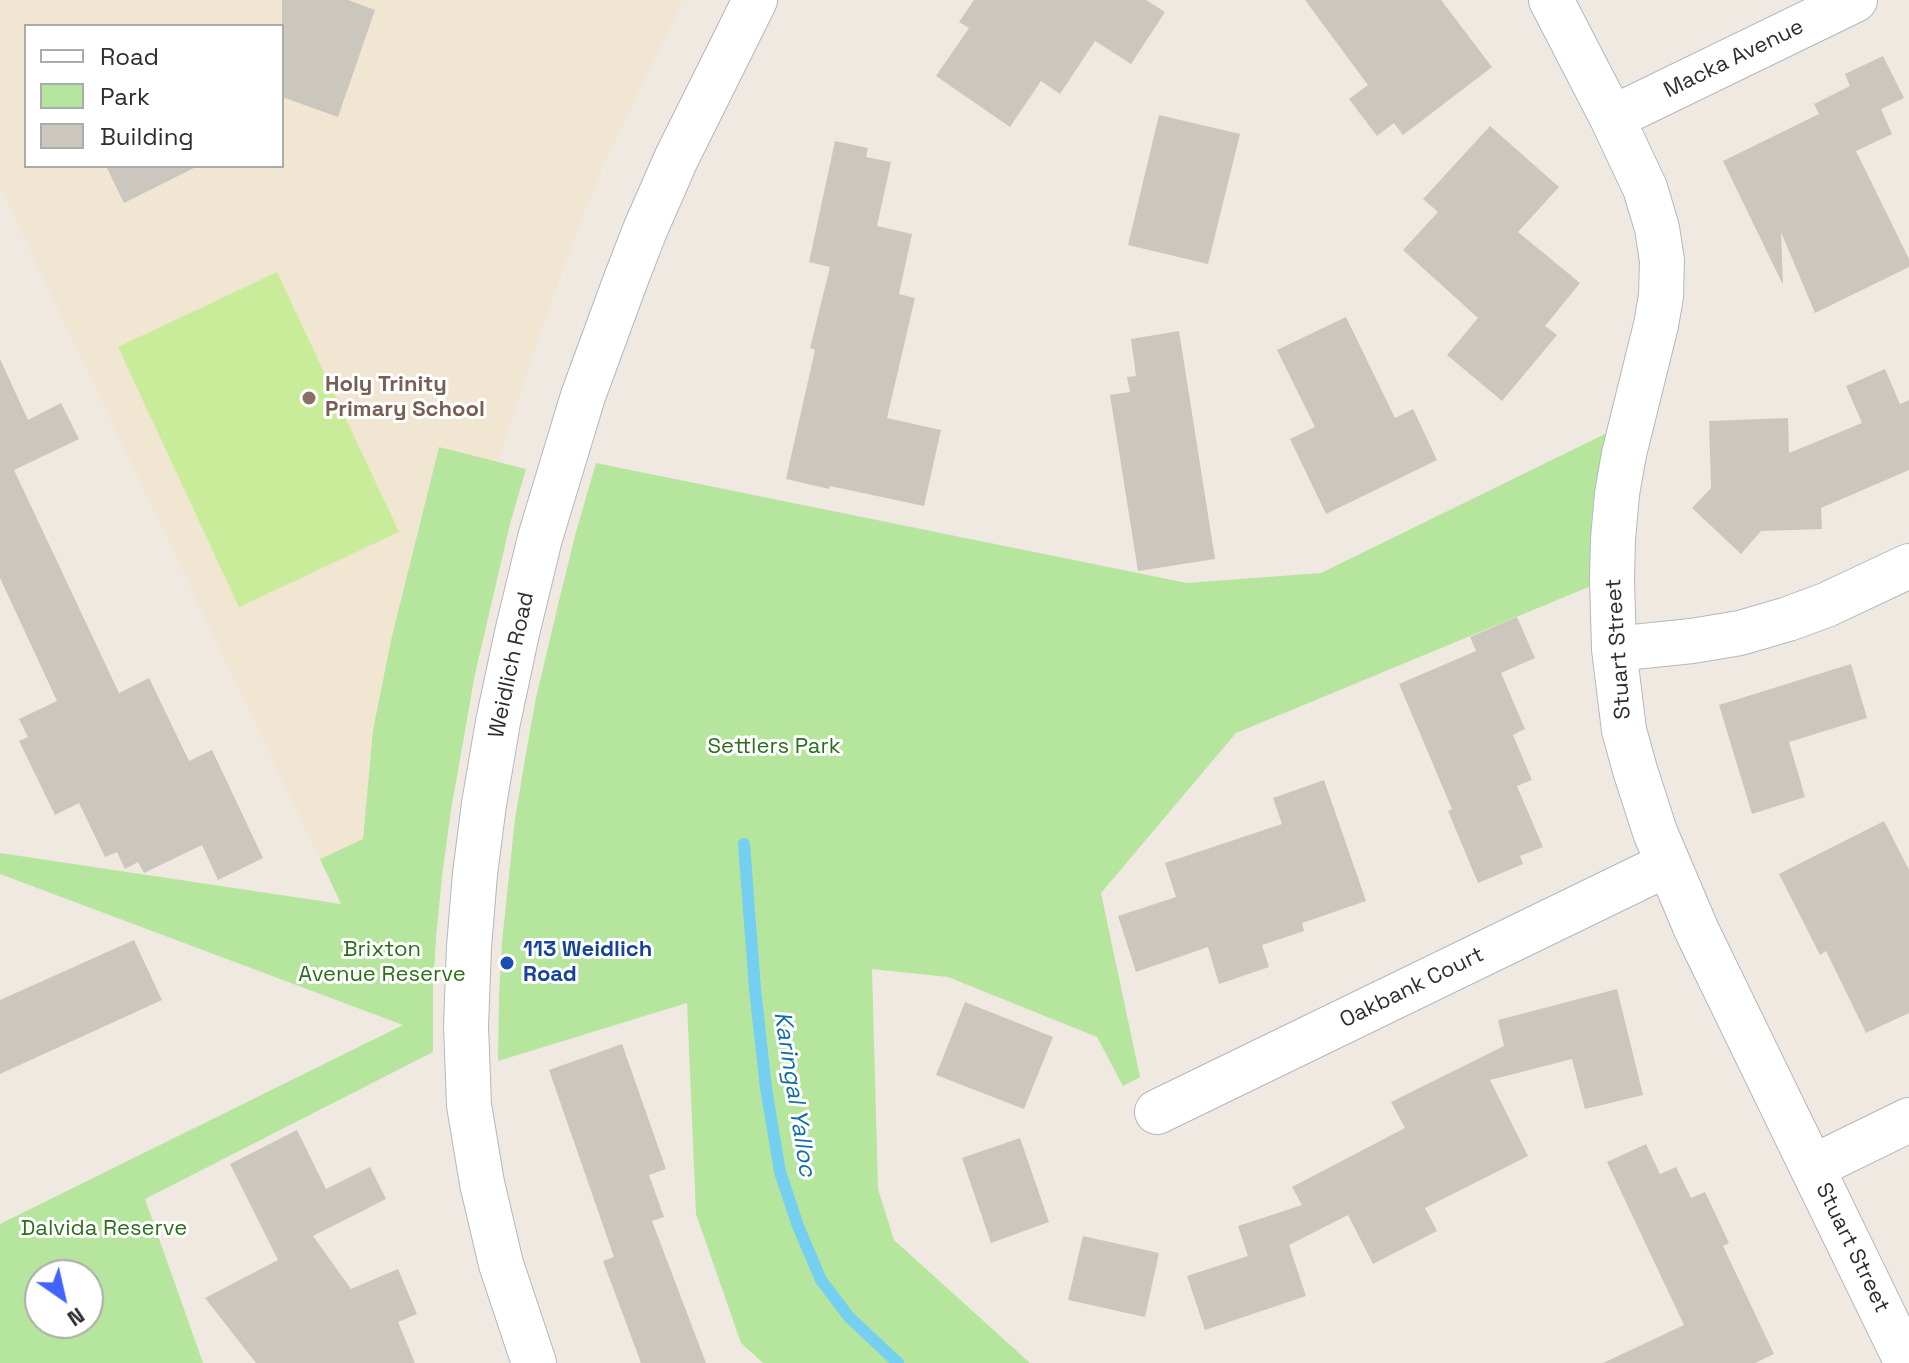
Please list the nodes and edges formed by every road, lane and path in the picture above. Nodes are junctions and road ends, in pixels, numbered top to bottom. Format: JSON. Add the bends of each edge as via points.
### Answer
{"nodes":[{"id":1,"x":755,"y":0,"type":"edge"},
{"id":2,"x":1551,"y":0,"type":"edge"},
{"id":3,"x":1855,"y":0,"type":"edge"},
{"id":4,"x":1612,"y":118,"type":"junction"},
{"id":5,"x":1909,"y":566,"type":"edge"},
{"id":6,"x":1614,"y":649,"type":"junction"},
{"id":7,"x":1668,"y":864,"type":"junction"},
{"id":8,"x":1157,"y":1111,"type":"dead end"},
{"id":9,"x":1909,"y":1120,"type":"edge"},
{"id":10,"x":1813,"y":1167,"type":"junction"},
{"id":11,"x":534,"y":1363,"type":"edge"},
{"id":12,"x":1907,"y":1363,"type":"edge"}],
"edges":[{"from":1,"to":11,"type":"street","name":"Weidlich Road","via":[[658,202],[583,396],[527,592],[484,804],[469,947],[469,1105],[501,1264]]},
{"from":2,"to":4,"type":"street","name":"Stuart Street"},
{"from":3,"to":4,"type":"street","name":"Macka Avenue"},
{"from":4,"to":6,"type":"street","name":"Stuart Street","via":[[1645,188],[1662,261],[1656,325],[1617,494]]},
{"from":5,"to":6,"type":"street","via":[[1826,605],[1740,633]]},
{"from":6,"to":7,"type":"street","name":"Stuart Street","via":[[1624,730]]},
{"from":7,"to":8,"type":"street","name":"Oakbank Court"},
{"from":7,"to":10,"type":"street","name":"Stuart Street"},
{"from":9,"to":10,"type":"street"},
{"from":10,"to":12,"type":"street","name":"Stuart Street"}]}
